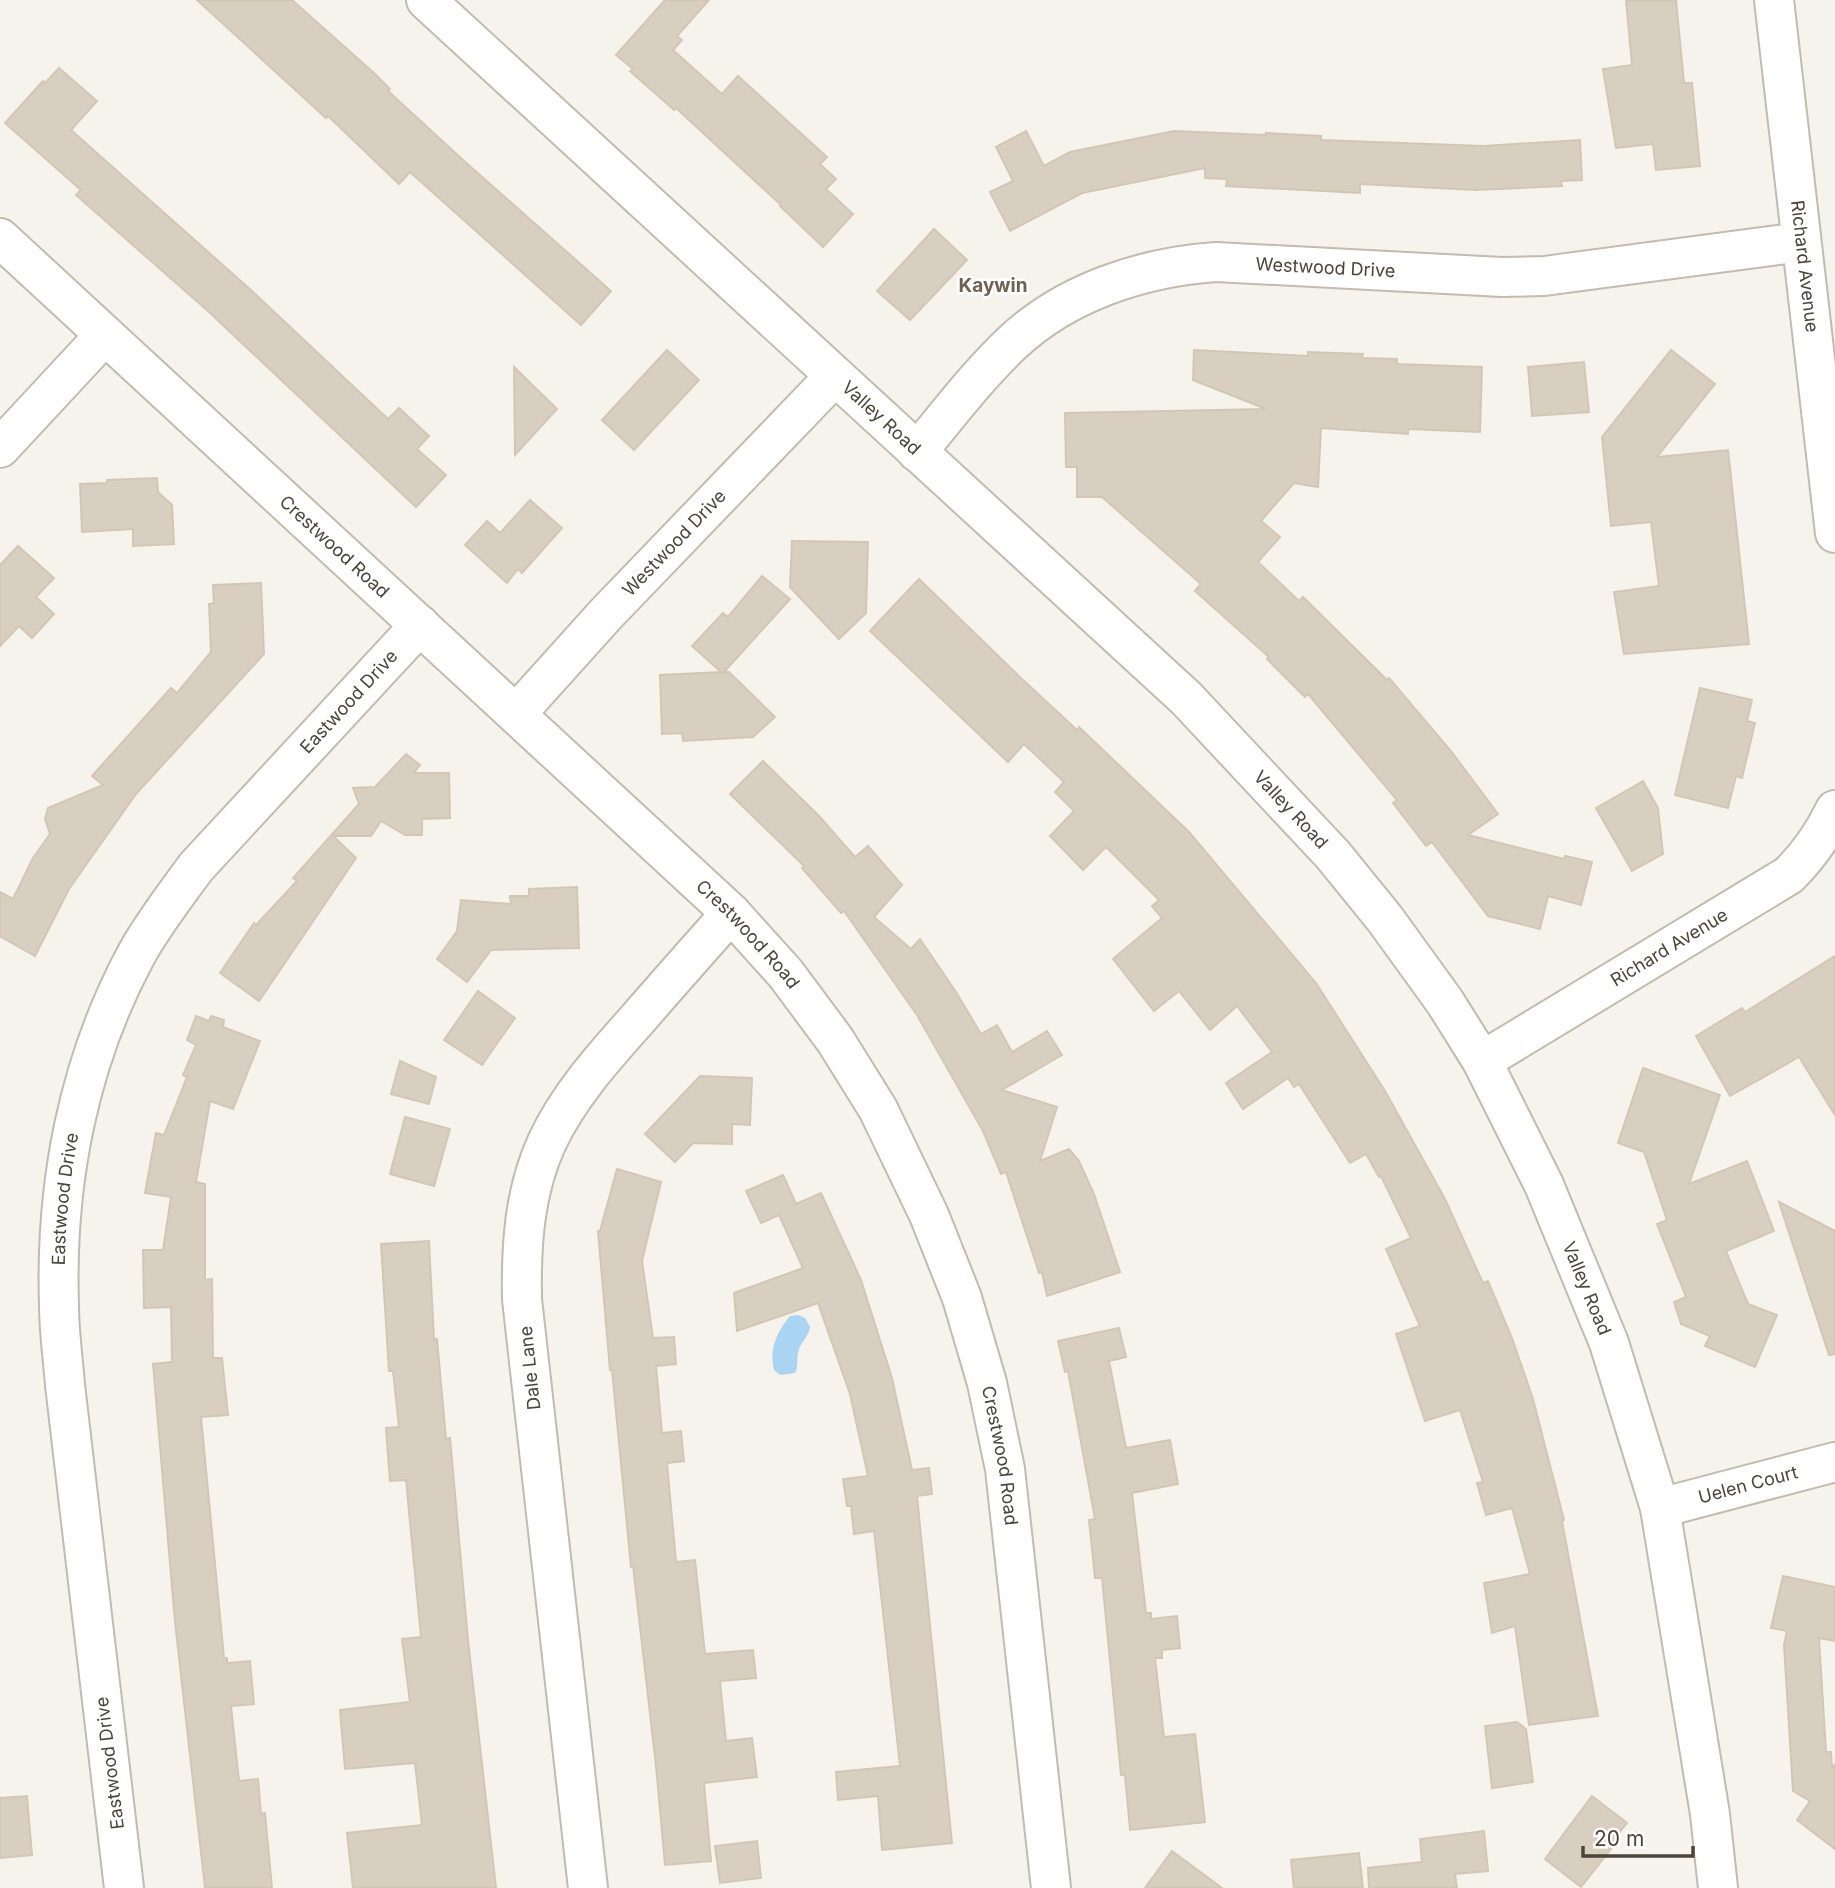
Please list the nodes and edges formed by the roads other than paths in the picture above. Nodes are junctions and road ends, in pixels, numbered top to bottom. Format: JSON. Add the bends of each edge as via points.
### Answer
{"nodes":[{"id":1,"x":426,"y":0,"type":"edge"},
{"id":2,"x":1774,"y":0,"type":"edge"},
{"id":3,"x":0,"y":238,"type":"edge"},
{"id":4,"x":1801,"y":242,"type":"junction"},
{"id":5,"x":105,"y":335,"type":"junction"},
{"id":6,"x":835,"y":376,"type":"junction"},
{"id":7,"x":0,"y":449,"type":"edge"},
{"id":8,"x":917,"y":452,"type":"junction"},
{"id":9,"x":1835,"y":533,"type":"edge"},
{"id":10,"x":420,"y":625,"type":"junction"},
{"id":11,"x":516,"y":714,"type":"junction"},
{"id":12,"x":1835,"y":810,"type":"edge"},
{"id":13,"x":731,"y":913,"type":"junction"},
{"id":14,"x":1482,"y":1061,"type":"junction"},
{"id":15,"x":1835,"y":1462,"type":"edge"},
{"id":16,"x":1660,"y":1508,"type":"junction"},
{"id":17,"x":124,"y":1888,"type":"edge"},
{"id":18,"x":588,"y":1888,"type":"edge"},
{"id":19,"x":1051,"y":1888,"type":"edge"},
{"id":20,"x":1718,"y":1888,"type":"edge"}],
"edges":[{"from":1,"to":6,"type":"street","name":"Valley Road"},
{"from":2,"to":4,"type":"street","name":"Richard Avenue"},
{"from":3,"to":5,"type":"street","name":"Crestwood Road"},
{"from":4,"to":8,"type":"street","name":"Westwood Drive","via":[[1544,276],[1216,262],[1135,275],[1083,295],[1014,342]]},
{"from":4,"to":9,"type":"street","name":"Richard Avenue"},
{"from":5,"to":7,"type":"street"},
{"from":5,"to":10,"type":"street","name":"Crestwood Road"},
{"from":6,"to":8,"type":"street","name":"Valley Road"},
{"from":6,"to":11,"type":"street","name":"Westwood Drive"},
{"from":8,"to":14,"type":"street","name":"Valley Road","via":[[1186,698],[1332,855],[1392,929]]},
{"from":10,"to":11,"type":"street","name":"Crestwood Road"},
{"from":10,"to":17,"type":"street","name":"Eastwood Drive","via":[[196,867],[165,909],[113,1002],[79,1102],[66,1172],[58,1306]]},
{"from":11,"to":13,"type":"street","name":"Crestwood Road"},
{"from":12,"to":14,"type":"street","name":"Richard Avenue","via":[[1789,876]]},
{"from":13,"to":18,"type":"street","name":"Dale Lane","via":[[588,1076],[546,1144],[529,1195],[523,1235],[522,1300]]},
{"from":13,"to":19,"type":"street","name":"Crestwood Road","via":[[794,985],[878,1110],[929,1215],[962,1298],[987,1383],[1005,1469]]},
{"from":14,"to":16,"type":"street","name":"Valley Road","via":[[1544,1185],[1609,1343]]},
{"from":15,"to":16,"type":"street","name":"Uelen Court"},
{"from":16,"to":20,"type":"street","name":"Valley Road"}]}
